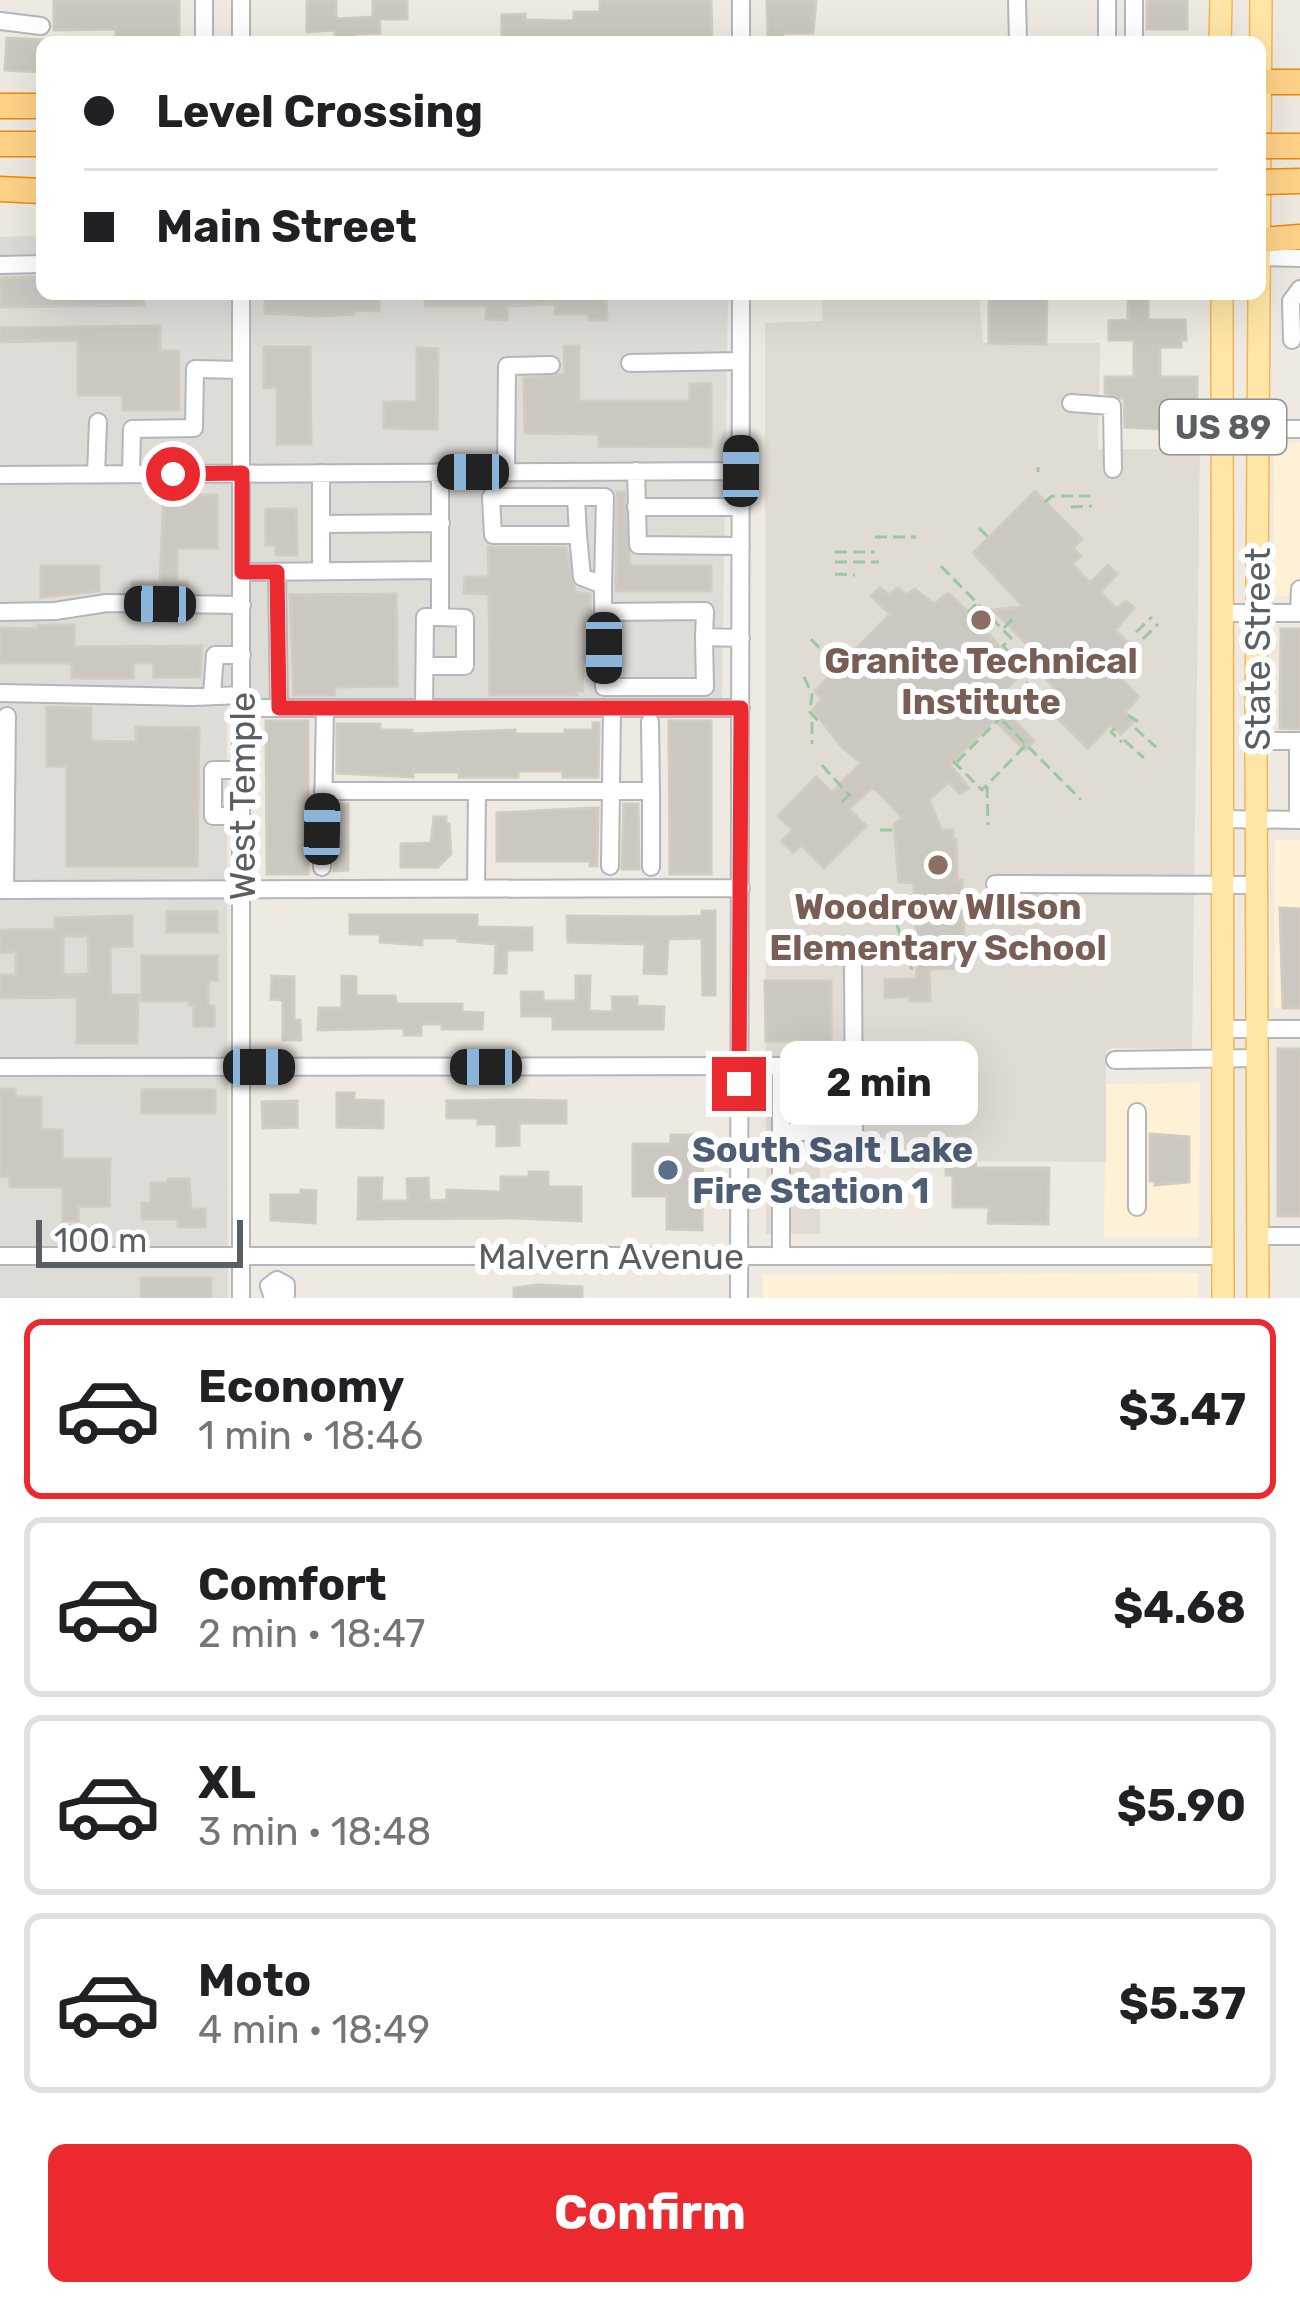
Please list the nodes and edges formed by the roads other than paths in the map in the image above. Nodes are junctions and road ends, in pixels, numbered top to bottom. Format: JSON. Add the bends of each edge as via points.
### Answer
{"nodes":[{"id":1,"x":204,"y":0,"type":"edge"},
{"id":2,"x":241,"y":0,"type":"edge"},
{"id":3,"x":741,"y":0,"type":"edge"},
{"id":4,"x":1017,"y":0,"type":"edge"},
{"id":5,"x":1107,"y":0,"type":"edge"},
{"id":6,"x":1134,"y":0,"type":"edge"},
{"id":7,"x":1221,"y":0,"type":"edge"},
{"id":8,"x":1261,"y":0,"type":"edge"},
{"id":9,"x":0,"y":20,"type":"edge"},
{"id":10,"x":41,"y":26,"type":"dead end"},
{"id":11,"x":204,"y":36,"type":"edge"},
{"id":12,"x":241,"y":36,"type":"edge"},
{"id":13,"x":741,"y":36,"type":"edge"},
{"id":14,"x":1018,"y":36,"type":"edge"},
{"id":15,"x":1107,"y":36,"type":"edge"},
{"id":16,"x":1133,"y":36,"type":"edge"},
{"id":17,"x":1220,"y":36,"type":"edge"},
{"id":18,"x":1261,"y":36,"type":"edge"},
{"id":19,"x":1266,"y":82,"type":"edge"},
{"id":20,"x":1300,"y":82,"type":"edge"},
{"id":21,"x":0,"y":106,"type":"edge"},
{"id":22,"x":36,"y":106,"type":"edge"},
{"id":23,"x":0,"y":144,"type":"edge"},
{"id":24,"x":36,"y":144,"type":"edge"},
{"id":25,"x":1266,"y":146,"type":"edge"},
{"id":26,"x":1300,"y":146,"type":"edge"},
{"id":27,"x":1266,"y":182,"type":"edge"},
{"id":28,"x":1300,"y":182,"type":"edge"},
{"id":29,"x":0,"y":188,"type":"edge"},
{"id":30,"x":36,"y":188,"type":"edge"},
{"id":31,"x":1300,"y":237,"type":"edge"},
{"id":32,"x":1266,"y":239,"type":"edge"},
{"id":33,"x":1266,"y":257,"type":"edge"},
{"id":34,"x":1300,"y":258,"type":"edge"},
{"id":35,"x":36,"y":264,"type":"edge"},
{"id":36,"x":0,"y":265,"type":"edge"},
{"id":37,"x":1300,"y":289,"type":"edge"},
{"id":38,"x":241,"y":300,"type":"edge"},
{"id":39,"x":741,"y":300,"type":"edge"},
{"id":40,"x":1222,"y":300,"type":"edge"},
{"id":41,"x":1260,"y":300,"type":"edge"},
{"id":42,"x":1292,"y":340,"type":"dead end"},
{"id":43,"x":740,"y":361,"type":"junction"},
{"id":44,"x":630,"y":363,"type":"dead end"},
{"id":45,"x":551,"y":365,"type":"dead end"},
{"id":46,"x":241,"y":370,"type":"junction"},
{"id":47,"x":1071,"y":403,"type":"dead end"},
{"id":48,"x":98,"y":422,"type":"dead end"},
{"id":49,"x":1258,"y":429,"type":"junction"},
{"id":50,"x":1300,"y":429,"type":"edge"},
{"id":51,"x":1113,"y":469,"type":"dead end"},
{"id":52,"x":636,"y":471,"type":"junction"},
{"id":53,"x":741,"y":471,"type":"junction"},
{"id":54,"x":440,"y":472,"type":"junction"},
{"id":55,"x":506,"y":472,"type":"junction"},
{"id":56,"x":242,"y":473,"type":"junction"},
{"id":57,"x":322,"y":473,"type":"junction"},
{"id":58,"x":96,"y":474,"type":"junction"},
{"id":59,"x":130,"y":474,"type":"junction"},
{"id":60,"x":0,"y":475,"type":"edge"},
{"id":61,"x":576,"y":497,"type":"junction"},
{"id":62,"x":636,"y":507,"type":"junction"},
{"id":63,"x":741,"y":507,"type":"junction"},
{"id":64,"x":441,"y":523,"type":"junction"},
{"id":65,"x":322,"y":524,"type":"junction"},
{"id":66,"x":578,"y":535,"type":"junction"},
{"id":67,"x":741,"y":546,"type":"junction"},
{"id":68,"x":440,"y":570,"type":"junction"},
{"id":69,"x":321,"y":571,"type":"junction"},
{"id":70,"x":242,"y":572,"type":"junction"},
{"id":71,"x":277,"y":572,"type":"junction"},
{"id":72,"x":603,"y":585,"type":"junction"},
{"id":73,"x":1300,"y":589,"type":"edge"},
{"id":74,"x":242,"y":605,"type":"junction"},
{"id":75,"x":0,"y":612,"type":"edge"},
{"id":76,"x":603,"y":612,"type":"junction"},
{"id":77,"x":1223,"y":613,"type":"junction"},
{"id":78,"x":1257,"y":613,"type":"junction"},
{"id":79,"x":1299,"y":613,"type":"edge"},
{"id":80,"x":440,"y":617,"type":"junction"},
{"id":81,"x":704,"y":637,"type":"junction"},
{"id":82,"x":741,"y":638,"type":"junction"},
{"id":83,"x":242,"y":655,"type":"junction"},
{"id":84,"x":424,"y":666,"type":"junction"},
{"id":85,"x":0,"y":693,"type":"edge"},
{"id":86,"x":212,"y":694,"type":"junction"},
{"id":87,"x":242,"y":702,"type":"junction"},
{"id":88,"x":279,"y":708,"type":"junction"},
{"id":89,"x":325,"y":708,"type":"junction"},
{"id":90,"x":424,"y":708,"type":"junction"},
{"id":91,"x":612,"y":708,"type":"junction"},
{"id":92,"x":741,"y":708,"type":"junction"},
{"id":93,"x":8,"y":716,"type":"dead end"},
{"id":94,"x":650,"y":722,"type":"dead end"},
{"id":95,"x":1256,"y":741,"type":"junction"},
{"id":96,"x":242,"y":770,"type":"junction"},
{"id":97,"x":610,"y":790,"type":"junction"},
{"id":98,"x":323,"y":791,"type":"junction"},
{"id":99,"x":477,"y":791,"type":"junction"},
{"id":100,"x":651,"y":791,"type":"junction"},
{"id":101,"x":242,"y":816,"type":"junction"},
{"id":102,"x":1223,"y":819,"type":"junction"},
{"id":103,"x":1257,"y":820,"type":"junction"},
{"id":104,"x":1299,"y":820,"type":"edge"},
{"id":105,"x":610,"y":866,"type":"dead end"},
{"id":106,"x":322,"y":867,"type":"dead end"},
{"id":107,"x":651,"y":867,"type":"dead end"},
{"id":108,"x":994,"y":884,"type":"dead end"},
{"id":109,"x":1222,"y":885,"type":"junction"},
{"id":110,"x":1258,"y":886,"type":"junction"},
{"id":111,"x":741,"y":888,"type":"junction"},
{"id":112,"x":242,"y":889,"type":"junction"},
{"id":113,"x":3,"y":890,"type":"edge"},
{"id":114,"x":476,"y":890,"type":"junction"},
{"id":115,"x":784,"y":952,"type":"dead end"},
{"id":116,"x":1222,"y":1028,"type":"junction"},
{"id":117,"x":1258,"y":1028,"type":"junction"},
{"id":118,"x":1300,"y":1028,"type":"edge"},
{"id":119,"x":1223,"y":1057,"type":"junction"},
{"id":120,"x":1258,"y":1058,"type":"junction"},
{"id":121,"x":1115,"y":1060,"type":"dead end"},
{"id":122,"x":858,"y":1066,"type":"junction"},
{"id":123,"x":0,"y":1067,"type":"edge"},
{"id":124,"x":241,"y":1067,"type":"junction"},
{"id":125,"x":740,"y":1067,"type":"junction"},
{"id":126,"x":781,"y":1067,"type":"junction"},
{"id":127,"x":1137,"y":1112,"type":"dead end"},
{"id":128,"x":781,"y":1132,"type":"junction"},
{"id":129,"x":1137,"y":1207,"type":"dead end"},
{"id":130,"x":1258,"y":1236,"type":"junction"},
{"id":131,"x":1300,"y":1236,"type":"edge"},
{"id":132,"x":0,"y":1256,"type":"edge"},
{"id":133,"x":241,"y":1256,"type":"junction"},
{"id":134,"x":739,"y":1256,"type":"junction"},
{"id":135,"x":781,"y":1256,"type":"junction"},
{"id":136,"x":1223,"y":1256,"type":"junction"},
{"id":137,"x":241,"y":1298,"type":"edge"},
{"id":138,"x":739,"y":1298,"type":"edge"},
{"id":139,"x":1223,"y":1298,"type":"edge"},
{"id":140,"x":1258,"y":1298,"type":"edge"}],
"edges":[{"from":1,"to":11,"type":"street"},
{"from":2,"to":12,"type":"street"},
{"from":3,"to":13,"type":"street"},
{"from":4,"to":14,"type":"street"},
{"from":5,"to":15,"type":"street"},
{"from":6,"to":16,"type":"street"},
{"from":7,"to":17,"type":"main road"},
{"from":8,"to":18,"type":"main road","name":"State Street","number":"US 89"},
{"from":9,"to":10,"type":"street"},
{"from":19,"to":20,"type":"highway"},
{"from":21,"to":22,"type":"highway"},
{"from":23,"to":24,"type":"highway"},
{"from":25,"to":26,"type":"highway","bridge":true},
{"from":27,"to":28,"type":"highway","bridge":true},
{"from":29,"to":30,"type":"highway"},
{"from":31,"to":32,"type":"highway"},
{"from":33,"to":34,"type":"street"},
{"from":35,"to":36,"type":"street"},
{"from":37,"to":42,"type":"street","via":[[1291,302]]},
{"from":38,"to":46,"type":"street","name":"West Temple"},
{"from":39,"to":43,"type":"street"},
{"from":40,"to":77,"type":"main road","name":"State Street","number":"US 89"},
{"from":41,"to":49,"type":"main road","name":"State Street","number":"US 89"},
{"from":43,"to":44,"type":"street"},
{"from":43,"to":53,"type":"street"},
{"from":45,"to":55,"type":"street","via":[[507,366]]},
{"from":46,"to":56,"type":"street","name":"West Temple"},
{"from":46,"to":59,"type":"street","via":[[195,369],[194,428],[132,429]]},
{"from":47,"to":51,"type":"street","via":[[1112,406]]},
{"from":48,"to":58,"type":"street"},
{"from":49,"to":50,"type":"street"},
{"from":49,"to":78,"type":"main road","name":"State Street","number":"US 89"},
{"from":52,"to":53,"type":"street"},
{"from":52,"to":55,"type":"street"},
{"from":52,"to":62,"type":"street"},
{"from":53,"to":63,"type":"street"},
{"from":54,"to":55,"type":"street"},
{"from":54,"to":57,"type":"street"},
{"from":54,"to":64,"type":"street"},
{"from":56,"to":57,"type":"street"},
{"from":56,"to":59,"type":"street"},
{"from":56,"to":70,"type":"street","name":"West Temple"},
{"from":57,"to":65,"type":"street"},
{"from":58,"to":59,"type":"street"},
{"from":58,"to":60,"type":"street"},
{"from":61,"to":66,"type":"street"},
{"from":61,"to":66,"type":"street","via":[[491,496],[493,535]]},
{"from":61,"to":72,"type":"street","via":[[605,497]]},
{"from":62,"to":63,"type":"street"},
{"from":62,"to":67,"type":"street","via":[[638,545]]},
{"from":63,"to":67,"type":"street"},
{"from":64,"to":65,"type":"street"},
{"from":64,"to":68,"type":"street"},
{"from":65,"to":69,"type":"street"},
{"from":66,"to":72,"type":"street","via":[[582,577]]},
{"from":67,"to":82,"type":"street"},
{"from":68,"to":69,"type":"street"},
{"from":68,"to":80,"type":"street"},
{"from":69,"to":71,"type":"street"},
{"from":70,"to":71,"type":"street"},
{"from":70,"to":74,"type":"street","name":"West Temple"},
{"from":71,"to":88,"type":"street"},
{"from":72,"to":76,"type":"street"},
{"from":73,"to":79,"type":"street"},
{"from":74,"to":75,"type":"street"},
{"from":74,"to":83,"type":"street","name":"West Temple"},
{"from":76,"to":81,"type":"street","via":[[706,611]]},
{"from":76,"to":81,"type":"street","via":[[604,687],[705,687]]},
{"from":77,"to":78,"type":"street"},
{"from":77,"to":102,"type":"main road","name":"State Street","number":"US 89"},
{"from":78,"to":79,"type":"street"},
{"from":78,"to":95,"type":"main road","name":"State Street","number":"US 89"},
{"from":80,"to":84,"type":"street","via":[[425,617]]},
{"from":80,"to":84,"type":"street","via":[[465,618],[464,666]]},
{"from":81,"to":82,"type":"street"},
{"from":82,"to":92,"type":"street"},
{"from":83,"to":86,"type":"street","via":[[215,655]]},
{"from":83,"to":87,"type":"street","name":"West Temple"},
{"from":84,"to":90,"type":"street"},
{"from":85,"to":86,"type":"street"},
{"from":86,"to":87,"type":"street"},
{"from":87,"to":88,"type":"street"},
{"from":87,"to":96,"type":"street","name":"West Temple"},
{"from":88,"to":89,"type":"street"},
{"from":89,"to":90,"type":"street"},
{"from":89,"to":98,"type":"street"},
{"from":90,"to":91,"type":"street"},
{"from":91,"to":92,"type":"street"},
{"from":91,"to":97,"type":"street"},
{"from":92,"to":111,"type":"street"},
{"from":93,"to":113,"type":"street"},
{"from":94,"to":100,"type":"street"},
{"from":95,"to":103,"type":"main road","name":"State Street","number":"US 89"},
{"from":95,"to":104,"type":"street","via":[[1298,742]]},
{"from":96,"to":101,"type":"street","name":"West Temple"},
{"from":96,"to":101,"type":"street","via":[[214,770],[213,816]]},
{"from":97,"to":99,"type":"street"},
{"from":97,"to":100,"type":"street"},
{"from":97,"to":105,"type":"street"},
{"from":98,"to":99,"type":"street"},
{"from":98,"to":106,"type":"street"},
{"from":99,"to":114,"type":"street"},
{"from":100,"to":107,"type":"street"},
{"from":101,"to":112,"type":"street","name":"West Temple"},
{"from":102,"to":103,"type":"street"},
{"from":102,"to":109,"type":"main road","name":"State Street","number":"US 89"},
{"from":103,"to":104,"type":"street"},
{"from":103,"to":110,"type":"main road","name":"State Street","number":"US 89"},
{"from":108,"to":109,"type":"street"},
{"from":109,"to":110,"type":"street"},
{"from":109,"to":116,"type":"main road","name":"State Street","number":"US 89"},
{"from":110,"to":117,"type":"main road","name":"State Street","number":"US 89"},
{"from":111,"to":114,"type":"street"},
{"from":111,"to":125,"type":"street"},
{"from":112,"to":113,"type":"street"},
{"from":112,"to":114,"type":"street"},
{"from":112,"to":124,"type":"street","name":"West Temple"},
{"from":115,"to":122,"type":"street","via":[[853,962]]},
{"from":116,"to":117,"type":"street"},
{"from":116,"to":119,"type":"main road","name":"State Street","number":"US 89"},
{"from":117,"to":118,"type":"street"},
{"from":117,"to":120,"type":"main road","name":"State Street","number":"US 89"},
{"from":119,"to":120,"type":"street"},
{"from":119,"to":121,"type":"street"},
{"from":119,"to":136,"type":"main road","name":"State Street","number":"US 89"},
{"from":120,"to":130,"type":"main road","name":"State Street","number":"US 89"},
{"from":122,"to":126,"type":"street"},
{"from":122,"to":128,"type":"street","via":[[854,1132]]},
{"from":123,"to":124,"type":"street"},
{"from":124,"to":125,"type":"street"},
{"from":124,"to":133,"type":"street","name":"West Temple"},
{"from":125,"to":126,"type":"street"},
{"from":125,"to":134,"type":"street"},
{"from":126,"to":128,"type":"street"},
{"from":127,"to":129,"type":"street"},
{"from":128,"to":135,"type":"street"},
{"from":130,"to":131,"type":"street"},
{"from":130,"to":140,"type":"main road","name":"State Street","number":"US 89"},
{"from":132,"to":133,"type":"street","name":"Malvern Avenue"},
{"from":133,"to":134,"type":"street","name":"Malvern Avenue"},
{"from":133,"to":137,"type":"street","name":"West Temple"},
{"from":134,"to":135,"type":"street","name":"Malvern Avenue"},
{"from":134,"to":138,"type":"street"},
{"from":135,"to":136,"type":"street","name":"Malvern Avenue"},
{"from":136,"to":139,"type":"main road","name":"State Street","number":"US 89"}]}
